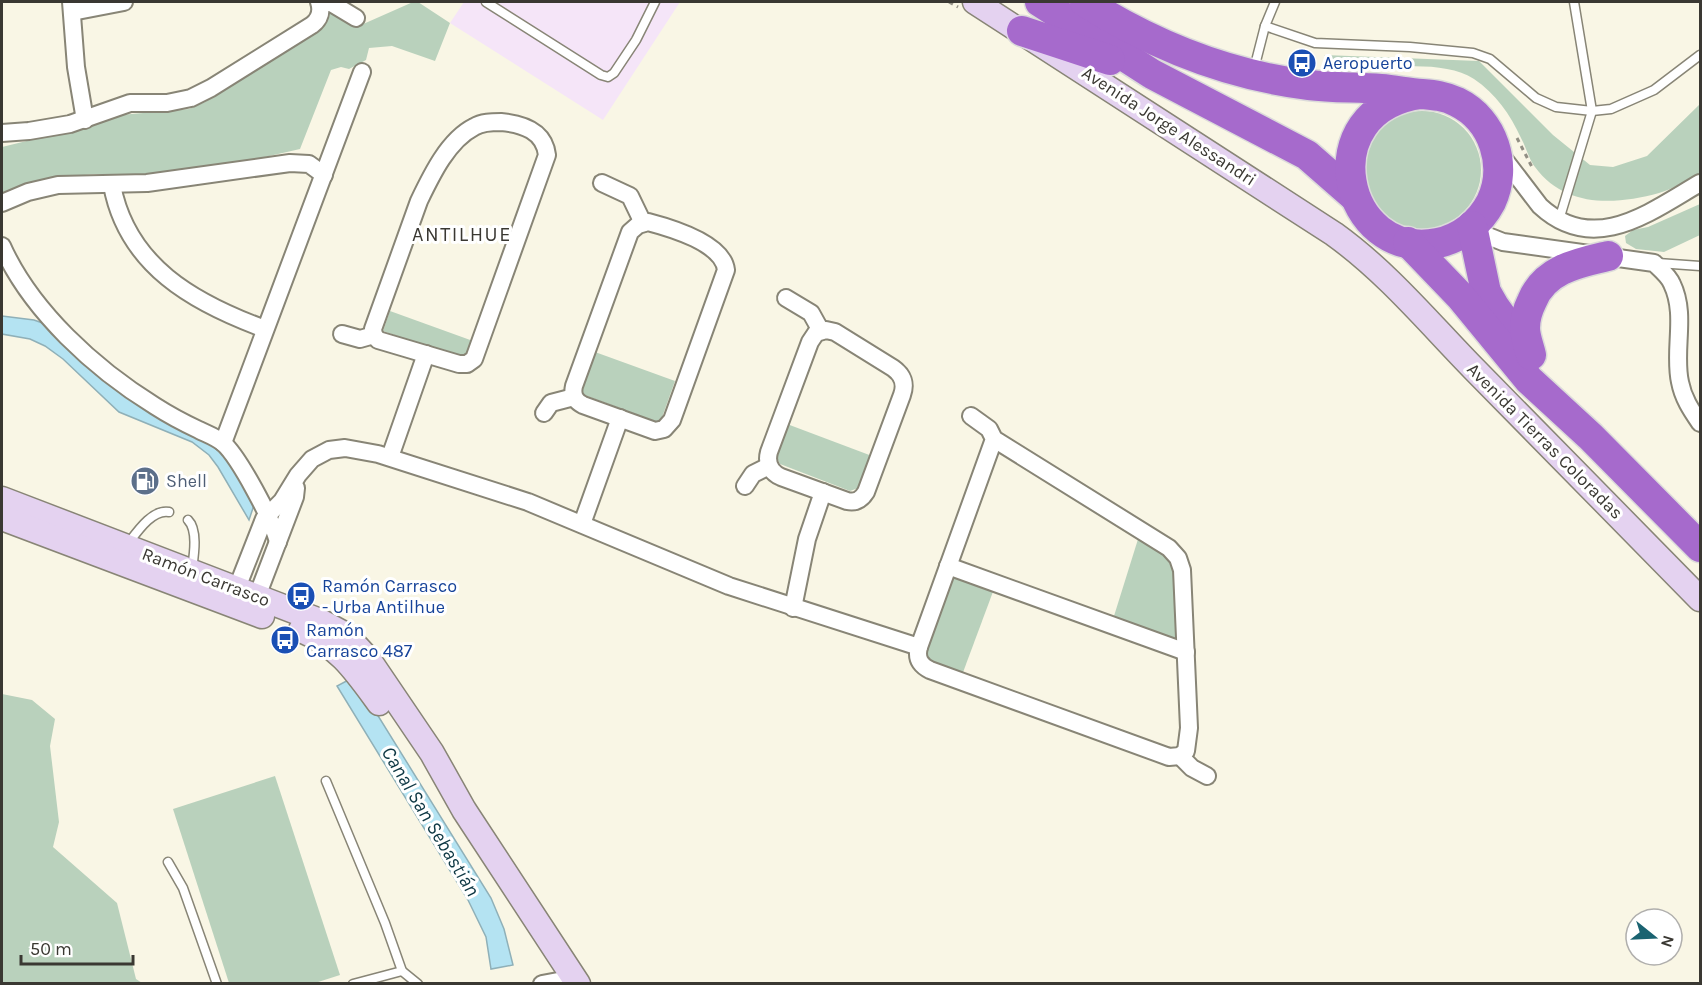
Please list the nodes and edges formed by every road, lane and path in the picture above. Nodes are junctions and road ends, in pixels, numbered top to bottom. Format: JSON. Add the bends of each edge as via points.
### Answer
{"nodes":[{"id":1,"x":124,"y":2,"type":"edge"},
{"id":2,"x":319,"y":2,"type":"edge"},
{"id":3,"x":486,"y":2,"type":"edge"},
{"id":4,"x":655,"y":2,"type":"edge"},
{"id":5,"x":975,"y":2,"type":"edge"},
{"id":6,"x":1040,"y":2,"type":"edge"},
{"id":7,"x":1085,"y":2,"type":"edge"},
{"id":8,"x":1275,"y":2,"type":"edge"},
{"id":9,"x":1574,"y":2,"type":"edge"},
{"id":10,"x":72,"y":7,"type":"edge"},
{"id":11,"x":356,"y":18,"type":"dead end"},
{"id":12,"x":1265,"y":26,"type":"junction"},
{"id":13,"x":1022,"y":32,"type":"junction"},
{"id":14,"x":1701,"y":55,"type":"edge"},
{"id":15,"x":362,"y":72,"type":"dead end"},
{"id":16,"x":1152,"y":74,"type":"junction"},
{"id":17,"x":1253,"y":75,"type":"junction"},
{"id":18,"x":1421,"y":94,"type":"junction"},
{"id":19,"x":1592,"y":111,"type":"junction"},
{"id":20,"x":85,"y":120,"type":"junction"},
{"id":21,"x":2,"y":133,"type":"edge"},
{"id":22,"x":1496,"y":149,"type":"junction"},
{"id":23,"x":324,"y":175,"type":"junction"},
{"id":24,"x":602,"y":183,"type":"dead end"},
{"id":25,"x":1701,"y":183,"type":"edge"},
{"id":26,"x":112,"y":185,"type":"junction"},
{"id":27,"x":1355,"y":197,"type":"junction"},
{"id":28,"x":2,"y":203,"type":"edge"},
{"id":29,"x":1559,"y":220,"type":"junction"},
{"id":30,"x":643,"y":223,"type":"junction"},
{"id":31,"x":1472,"y":226,"type":"junction"},
{"id":32,"x":1403,"y":241,"type":"junction"},
{"id":33,"x":2,"y":251,"type":"edge"},
{"id":34,"x":1361,"y":253,"type":"joint"},
{"id":35,"x":1608,"y":256,"type":"junction"},
{"id":36,"x":1654,"y":262,"type":"junction"},
{"id":37,"x":1701,"y":266,"type":"edge"},
{"id":38,"x":1392,"y":282,"type":"junction"},
{"id":39,"x":786,"y":298,"type":"dead end"},
{"id":40,"x":266,"y":329,"type":"junction"},
{"id":41,"x":821,"y":331,"type":"junction"},
{"id":42,"x":342,"y":334,"type":"dead end"},
{"id":43,"x":374,"y":335,"type":"junction"},
{"id":44,"x":426,"y":354,"type":"junction"},
{"id":45,"x":1531,"y":355,"type":"junction"},
{"id":46,"x":574,"y":397,"type":"junction"},
{"id":47,"x":544,"y":413,"type":"dead end"},
{"id":48,"x":971,"y":416,"type":"dead end"},
{"id":49,"x":620,"y":418,"type":"junction"},
{"id":50,"x":1701,"y":423,"type":"edge"},
{"id":51,"x":1591,"y":437,"type":"junction"},
{"id":52,"x":994,"y":439,"type":"junction"},
{"id":53,"x":223,"y":443,"type":"junction"},
{"id":54,"x":390,"y":457,"type":"junction"},
{"id":55,"x":769,"y":466,"type":"junction"},
{"id":56,"x":745,"y":486,"type":"dead end"},
{"id":57,"x":823,"y":492,"type":"junction"},
{"id":58,"x":290,"y":495,"type":"junction"},
{"id":59,"x":2,"y":499,"type":"edge"},
{"id":60,"x":170,"y":512,"type":"dead end"},
{"id":61,"x":268,"y":514,"type":"junction"},
{"id":62,"x":2,"y":518,"type":"edge"},
{"id":63,"x":188,"y":520,"type":"dead end"},
{"id":64,"x":286,"y":521,"type":"junction"},
{"id":65,"x":582,"y":524,"type":"junction"},
{"id":66,"x":279,"y":542,"type":"junction"},
{"id":67,"x":126,"y":547,"type":"junction"},
{"id":68,"x":1701,"y":547,"type":"edge"},
{"id":69,"x":948,"y":566,"type":"junction"},
{"id":70,"x":192,"y":572,"type":"junction"},
{"id":71,"x":1701,"y":599,"type":"edge"},
{"id":72,"x":244,"y":601,"type":"junction"},
{"id":73,"x":793,"y":608,"type":"junction"},
{"id":74,"x":919,"y":647,"type":"junction"},
{"id":75,"x":1186,"y":652,"type":"junction"},
{"id":76,"x":1180,"y":756,"type":"junction"},
{"id":77,"x":1208,"y":776,"type":"dead end"},
{"id":78,"x":326,"y":781,"type":"dead end"},
{"id":79,"x":168,"y":862,"type":"dead end"},
{"id":80,"x":402,"y":970,"type":"junction"},
{"id":81,"x":576,"y":981,"type":"edge"},
{"id":82,"x":216,"y":984,"type":"edge"},
{"id":83,"x":353,"y":984,"type":"edge"},
{"id":84,"x":418,"y":984,"type":"edge"},
{"id":85,"x":542,"y":984,"type":"edge"}],
"edges":[{"from":1,"to":10,"type":"street"},
{"from":2,"to":11,"type":"street","via":[[331,3]]},
{"from":2,"to":20,"type":"street","via":[[319,18],[312,25],[201,93],[167,103],[119,105]]},
{"from":3,"to":4,"type":"lane","via":[[608,77],[636,40]]},
{"from":5,"to":13,"type":"main road","name":"Avenida Jorge Alessandri"},
{"from":6,"to":16,"type":"highway","name":"Avenida Jorge Alessandri"},
{"from":7,"to":17,"type":"highway","name":"Avenida Jorge Alessandri","via":[[1174,50]]},
{"from":8,"to":12,"type":"lane"},
{"from":9,"to":19,"type":"lane"},
{"from":10,"to":20,"type":"street"},
{"from":12,"to":17,"type":"lane"},
{"from":12,"to":19,"type":"lane","via":[[1315,43],[1473,53],[1491,59],[1536,98],[1556,107]]},
{"from":13,"to":16,"type":"highway"},
{"from":13,"to":34,"type":"main road","name":"Avenida Jorge Alessandri"},
{"from":14,"to":19,"type":"lane","via":[[1654,90],[1611,109]]},
{"from":15,"to":23,"type":"street"},
{"from":16,"to":27,"type":"highway","name":"Avenida Jorge Alessandri","via":[[1307,155]]},
{"from":17,"to":18,"type":"highway","name":"Avenida Jorge Alessandri","via":[[1307,85]]},
{"from":18,"to":22,"type":"highway","name":"Avenida Jorge Alessandri","via":[[1446,97],[1468,108],[1485,126]]},
{"from":18,"to":27,"type":"highway","name":"Avenida Jorge Alessandri","via":[[1390,103],[1365,123],[1350,159]]},
{"from":19,"to":29,"type":"lane"},
{"from":20,"to":21,"type":"street","via":[[42,130]]},
{"from":22,"to":29,"type":"street","via":[[1540,206]]},
{"from":22,"to":31,"type":"highway","name":"Avenida Jorge Alessandri","via":[[1499,173],[1495,191]]},
{"from":23,"to":26,"type":"street","via":[[309,164],[296,162]]},
{"from":23,"to":40,"type":"street"},
{"from":24,"to":30,"type":"street","via":[[630,196]]},
{"from":25,"to":29,"type":"street","via":[[1642,218],[1618,226],[1583,228]]},
{"from":26,"to":28,"type":"street","via":[[58,185]]},
{"from":26,"to":40,"type":"street","via":[[126,229],[156,267],[201,301]]},
{"from":27,"to":32,"type":"highway","name":"Avenida Jorge Alessandri","via":[[1372,223]]},
{"from":30,"to":46,"type":"street","via":[[633,228],[628,237],[574,386]]},
{"from":30,"to":49,"type":"street","via":[[699,241],[720,255],[726,270],[670,423],[656,431]]},
{"from":31,"to":32,"type":"highway","name":"Avenida Jorge Alessandri","via":[[1438,243]]},
{"from":31,"to":35,"type":"street","via":[[1503,242]]},
{"from":31,"to":45,"type":"highway","name":"Avenida Jorge Alessandri","via":[[1486,292]]},
{"from":32,"to":38,"type":"main road","via":[[1389,265]]},
{"from":32,"to":51,"type":"highway","name":"Avenida Jorge Alessandri","via":[[1461,296],[1529,380]]},
{"from":33,"to":53,"type":"street","via":[[53,322],[107,371],[153,405]]},
{"from":34,"to":38,"type":"main road","name":"Avenida Tierras Coloradas"},
{"from":35,"to":36,"type":"street"},
{"from":35,"to":45,"type":"highway","via":[[1564,269],[1543,283],[1526,317]]},
{"from":36,"to":37,"type":"lane"},
{"from":36,"to":50,"type":"street","via":[[1671,282],[1677,299],[1679,380]]},
{"from":38,"to":71,"type":"main road","name":"Avenida Tierras Coloradas"},
{"from":39,"to":41,"type":"street","via":[[812,313]]},
{"from":40,"to":53,"type":"street"},
{"from":41,"to":55,"type":"street","via":[[810,342],[770,452]]},
{"from":41,"to":57,"type":"street","via":[[835,332],[893,368],[904,385],[863,496],[851,502]]},
{"from":42,"to":43,"type":"street","via":[[360,339]]},
{"from":43,"to":44,"type":"street","via":[[378,340]]},
{"from":43,"to":44,"type":"street","via":[[419,201],[449,149],[467,131],[484,123],[509,122],[530,129],[543,140],[545,163],[476,355],[463,364]]},
{"from":44,"to":54,"type":"street"},
{"from":45,"to":51,"type":"highway","name":"Avenida Jorge Alessandri"},
{"from":46,"to":47,"type":"street","via":[[551,403]]},
{"from":46,"to":49,"type":"street","via":[[583,405]]},
{"from":48,"to":52,"type":"street","via":[[989,429]]},
{"from":49,"to":65,"type":"street"},
{"from":51,"to":68,"type":"highway","name":"Avenida Jorge Alessandri"},
{"from":52,"to":69,"type":"street"},
{"from":52,"to":75,"type":"street","via":[[1174,552],[1182,570]]},
{"from":53,"to":61,"type":"street"},
{"from":54,"to":58,"type":"street","via":[[366,450],[337,449],[321,454],[298,475]]},
{"from":54,"to":65,"type":"street"},
{"from":55,"to":56,"type":"street","via":[[753,474]]},
{"from":55,"to":57,"type":"street","via":[[781,477]]},
{"from":57,"to":73,"type":"street","via":[[807,539]]},
{"from":58,"to":61,"type":"street"},
{"from":58,"to":64,"type":"street"},
{"from":59,"to":67,"type":"main road","name":"Ramón Carrasco"},
{"from":60,"to":67,"type":"lane","via":[[154,515]]},
{"from":61,"to":64,"type":"street","via":[[280,514]]},
{"from":61,"to":66,"type":"street"},
{"from":61,"to":72,"type":"street","via":[[259,527]]},
{"from":62,"to":72,"type":"main road","name":"Ramón Carrasco","via":[[154,576],[215,615],[243,620]]},
{"from":63,"to":70,"type":"lane","via":[[193,532]]},
{"from":64,"to":66,"type":"street"},
{"from":65,"to":73,"type":"street","via":[[698,574]]},
{"from":66,"to":72,"type":"street"},
{"from":67,"to":70,"type":"main road","name":"Ramón Carrasco"},
{"from":69,"to":74,"type":"street"},
{"from":69,"to":75,"type":"street"},
{"from":70,"to":72,"type":"main road","name":"Ramón Carrasco"},
{"from":72,"to":81,"type":"main road","name":"Ramón Carrasco","via":[[333,627],[369,660]]},
{"from":73,"to":74,"type":"street"},
{"from":74,"to":76,"type":"street","via":[[919,660],[930,670],[1169,757]]},
{"from":75,"to":76,"type":"street","via":[[1190,737]]},
{"from":76,"to":77,"type":"street"},
{"from":78,"to":80,"type":"lane"},
{"from":79,"to":82,"type":"lane","via":[[183,888]]},
{"from":80,"to":83,"type":"lane"},
{"from":80,"to":84,"type":"lane"},
{"from":81,"to":85,"type":"street"}]}
